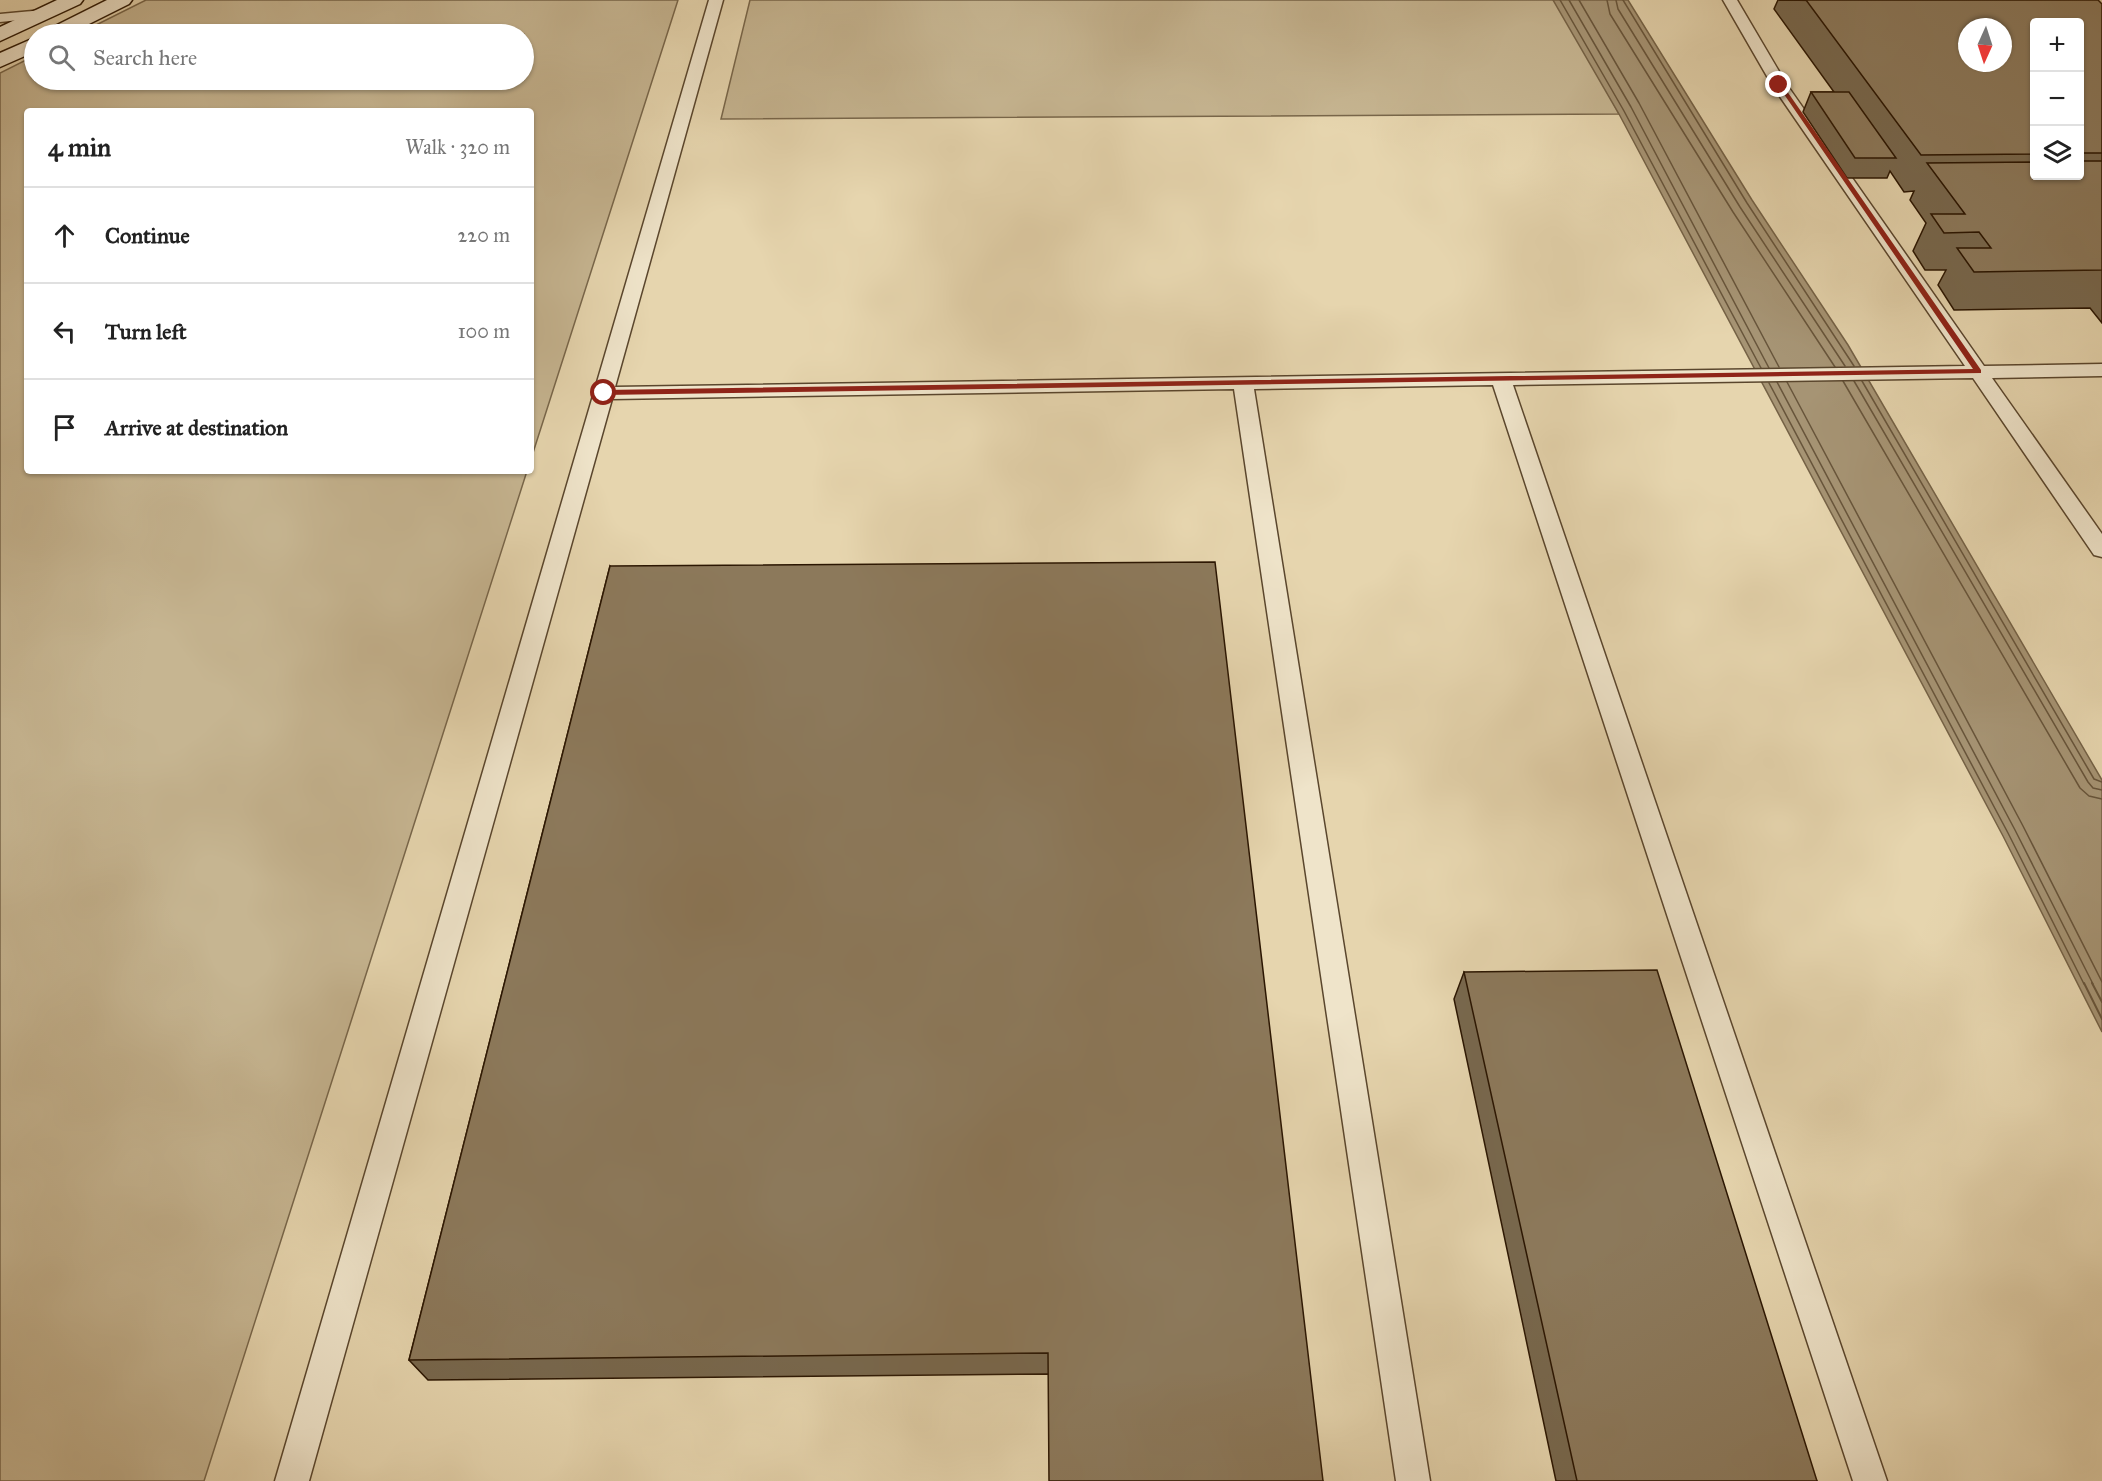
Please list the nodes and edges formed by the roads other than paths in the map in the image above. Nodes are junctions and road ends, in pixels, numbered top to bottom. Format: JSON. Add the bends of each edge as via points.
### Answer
{"nodes":[{"id":1,"x":73,"y":0,"type":"edge"},
{"id":2,"x":122,"y":0,"type":"edge"},
{"id":3,"x":716,"y":0,"type":"edge"},
{"id":4,"x":1730,"y":0,"type":"edge"},
{"id":5,"x":43,"y":14,"type":"junction"},
{"id":6,"x":0,"y":18,"type":"edge"},
{"id":7,"x":74,"y":24,"type":"edge"},
{"id":8,"x":0,"y":35,"type":"edge"},
{"id":9,"x":24,"y":49,"type":"edge"},
{"id":10,"x":0,"y":61,"type":"edge"},
{"id":11,"x":2102,"y":370,"type":"edge"},
{"id":12,"x":1978,"y":372,"type":"junction"},
{"id":13,"x":1501,"y":379,"type":"junction"},
{"id":14,"x":1243,"y":383,"type":"junction"},
{"id":15,"x":604,"y":393,"type":"junction"},
{"id":16,"x":2102,"y":550,"type":"edge"},
{"id":17,"x":292,"y":1481,"type":"edge"},
{"id":18,"x":1413,"y":1481,"type":"edge"},
{"id":19,"x":1870,"y":1481,"type":"edge"}],
"edges":[{"from":1,"to":5,"type":"street"},
{"from":2,"to":7,"type":"street"},
{"from":3,"to":15,"type":"lane"},
{"from":4,"to":12,"type":"lane","via":[[1779,85]]},
{"from":5,"to":6,"type":"lane"},
{"from":5,"to":8,"type":"street"},
{"from":9,"to":10,"type":"street"},
{"from":11,"to":12,"type":"lane"},
{"from":12,"to":13,"type":"lane"},
{"from":12,"to":16,"type":"lane"},
{"from":13,"to":14,"type":"lane"},
{"from":13,"to":19,"type":"lane"},
{"from":14,"to":15,"type":"lane"},
{"from":14,"to":18,"type":"lane"},
{"from":15,"to":17,"type":"lane"}]}
